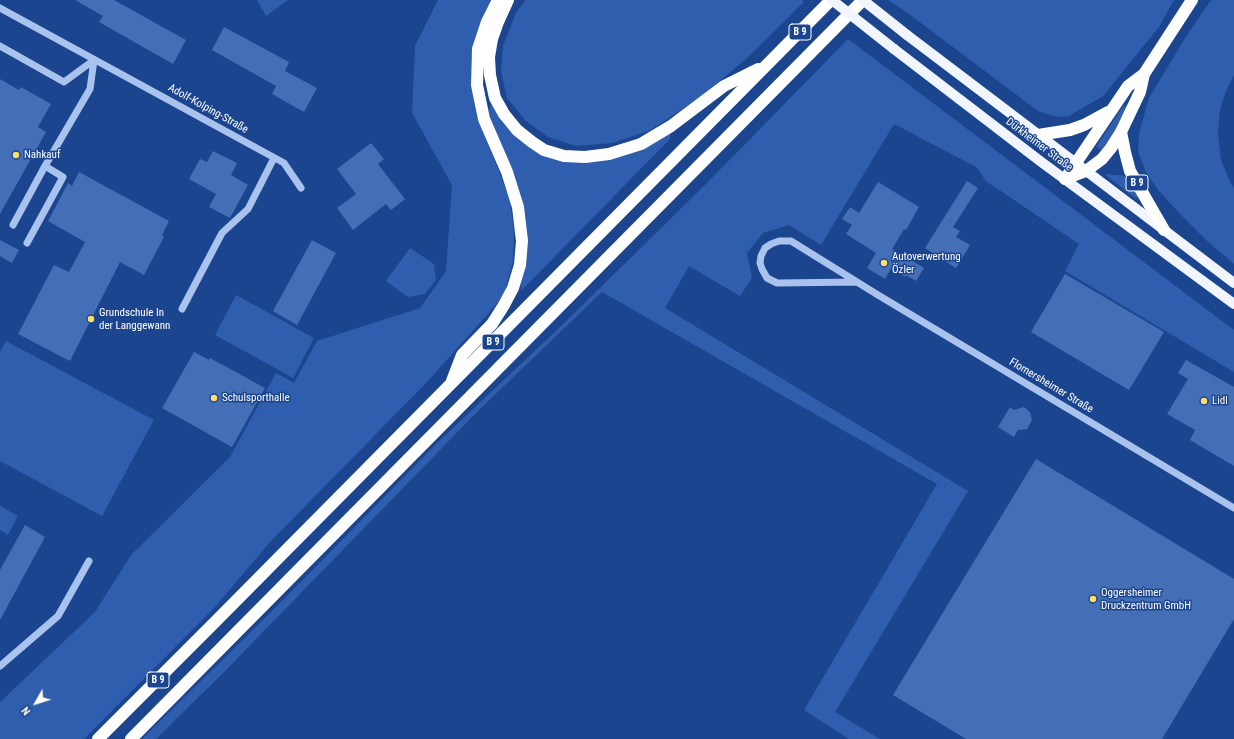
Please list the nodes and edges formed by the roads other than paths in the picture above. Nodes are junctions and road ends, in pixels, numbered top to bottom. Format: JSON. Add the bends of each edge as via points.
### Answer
{"nodes":[{"id":1,"x":498,"y":0,"type":"edge"},
{"id":2,"x":508,"y":0,"type":"edge"},
{"id":3,"x":832,"y":0,"type":"edge"},
{"id":4,"x":863,"y":0,"type":"edge"},
{"id":5,"x":1192,"y":0,"type":"edge"},
{"id":6,"x":0,"y":8,"type":"edge"},
{"id":7,"x":0,"y":46,"type":"edge"},
{"id":8,"x":94,"y":60,"type":"junction"},
{"id":9,"x":768,"y":64,"type":"junction"},
{"id":10,"x":1144,"y":74,"type":"junction"},
{"id":11,"x":1109,"y":112,"type":"junction"},
{"id":12,"x":1121,"y":132,"type":"junction"},
{"id":13,"x":1038,"y":135,"type":"junction"},
{"id":14,"x":274,"y":158,"type":"junction"},
{"id":15,"x":1076,"y":163,"type":"junction"},
{"id":16,"x":46,"y":166,"type":"junction"},
{"id":17,"x":1086,"y":171,"type":"junction"},
{"id":18,"x":1065,"y":180,"type":"junction"},
{"id":19,"x":301,"y":188,"type":"dead end"},
{"id":20,"x":14,"y":225,"type":"dead end"},
{"id":21,"x":1164,"y":230,"type":"junction"},
{"id":22,"x":27,"y":244,"type":"dead end"},
{"id":23,"x":856,"y":282,"type":"junction"},
{"id":24,"x":1234,"y":282,"type":"edge"},
{"id":25,"x":1234,"y":304,"type":"edge"},
{"id":26,"x":182,"y":309,"type":"dead end"},
{"id":27,"x":451,"y":384,"type":"junction"},
{"id":28,"x":1234,"y":508,"type":"edge"},
{"id":29,"x":89,"y":561,"type":"dead end"},
{"id":30,"x":0,"y":666,"type":"edge"},
{"id":31,"x":98,"y":739,"type":"edge"},
{"id":32,"x":131,"y":739,"type":"edge"}],
"edges":[{"from":1,"to":27,"type":"highway","via":[[478,49],[477,85],[484,119],[507,172],[518,207],[522,241],[520,265],[504,306],[492,324],[462,355]]},
{"from":2,"to":9,"type":"highway","number":"B 9","via":[[492,39],[489,57],[494,98],[516,130],[544,150],[564,156],[609,154],[641,144],[671,126],[724,86]]},
{"from":3,"to":9,"type":"highway","number":"B 9"},
{"from":3,"to":18,"type":"main road","name":"Dürkheimer Straße","bridge":true},
{"from":4,"to":13,"type":"main road","name":"Dürkheimer Straße","bridge":true},
{"from":4,"to":32,"type":"highway","number":"B 9"},
{"from":5,"to":10,"type":"highway"},
{"from":6,"to":8,"type":"street","name":"Adolf-Kolping-Straße"},
{"from":7,"to":8,"type":"street","via":[[64,82]]},
{"from":8,"to":14,"type":"street","name":"Adolf-Kolping-Straße"},
{"from":8,"to":16,"type":"street","via":[[90,89]]},
{"from":9,"to":27,"type":"highway","number":"B 9"},
{"from":10,"to":11,"type":"highway","via":[[1128,86]]},
{"from":10,"to":12,"type":"highway","via":[[1140,92]]},
{"from":11,"to":13,"type":"highway","via":[[1070,130]]},
{"from":11,"to":15,"type":"highway"},
{"from":12,"to":17,"type":"highway","via":[[1112,148]]},
{"from":12,"to":21,"type":"highway","number":"B 9","via":[[1130,171]]},
{"from":13,"to":15,"type":"main road","name":"Dürkheimer Straße"},
{"from":14,"to":19,"type":"street","name":"Adolf-Kolping-Straße","via":[[284,163]]},
{"from":14,"to":26,"type":"street","via":[[248,209],[222,233]]},
{"from":15,"to":17,"type":"main road","name":"Dürkheimer Straße"},
{"from":15,"to":18,"type":"highway"},
{"from":16,"to":20,"type":"street"},
{"from":16,"to":22,"type":"street","via":[[63,177]]},
{"from":17,"to":18,"type":"highway"},
{"from":17,"to":21,"type":"main road","name":"Dürkheimer Straße"},
{"from":18,"to":25,"type":"main road","name":"Dürkheimer Straße"},
{"from":21,"to":24,"type":"main road","name":"Dürkheimer Straße"},
{"from":23,"to":23,"type":"street","name":"Flomersheimer Straße","via":[[791,241],[771,244],[765,248],[761,256],[760,263],[767,278],[777,283]]},
{"from":23,"to":28,"type":"street","name":"Flomersheimer Straße"},
{"from":27,"to":31,"type":"highway","number":"B 9"},
{"from":29,"to":30,"type":"street","via":[[58,616]]}]}
